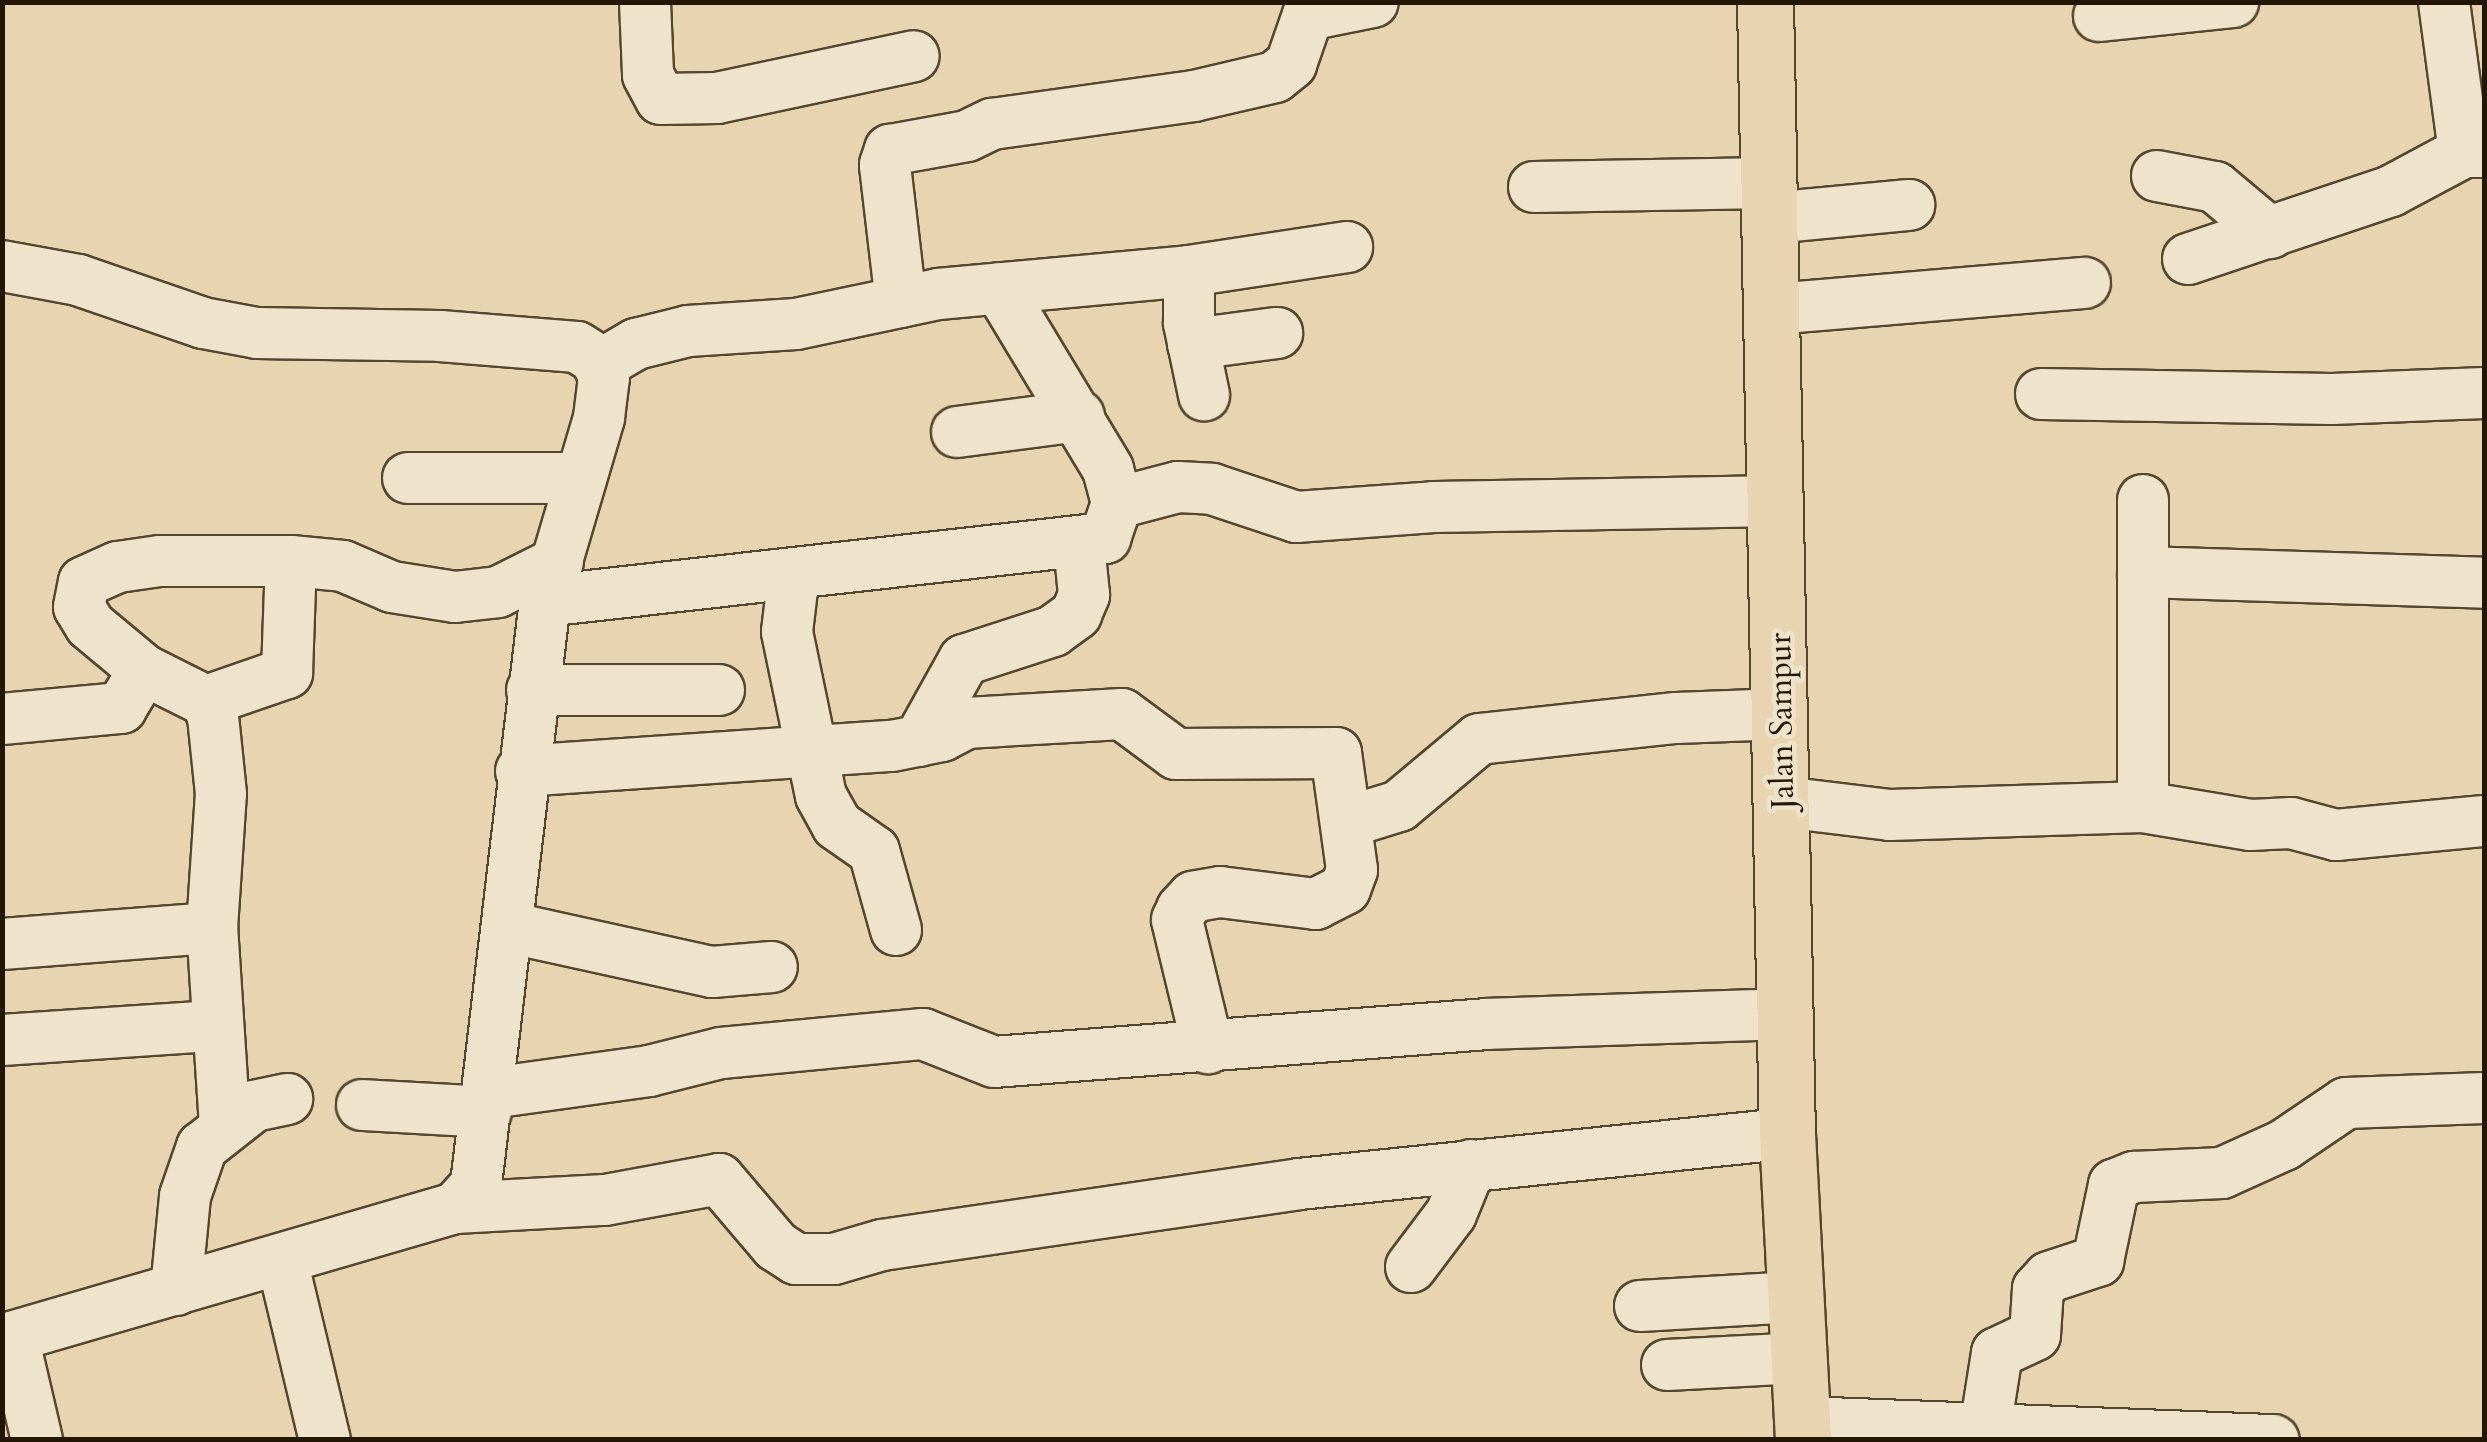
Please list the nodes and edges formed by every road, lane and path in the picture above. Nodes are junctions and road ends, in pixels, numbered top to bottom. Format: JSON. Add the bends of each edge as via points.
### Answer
{"nodes":[{"id":1,"x":645,"y":2,"type":"edge"},
{"id":2,"x":1373,"y":2,"type":"edge"},
{"id":3,"x":1766,"y":2,"type":"edge"},
{"id":4,"x":2233,"y":2,"type":"edge"},
{"id":5,"x":2444,"y":2,"type":"edge"},
{"id":6,"x":2099,"y":16,"type":"dead end"},
{"id":7,"x":914,"y":56,"type":"dead end"},
{"id":8,"x":2474,"y":152,"type":"edge"},
{"id":9,"x":2158,"y":176,"type":"dead end"},
{"id":10,"x":1534,"y":187,"type":"dead end"},
{"id":11,"x":1770,"y":201,"type":"junction"},
{"id":12,"x":1909,"y":205,"type":"dead end"},
{"id":13,"x":2270,"y":232,"type":"junction"},
{"id":14,"x":1347,"y":247,"type":"dead end"},
{"id":15,"x":2188,"y":259,"type":"dead end"},
{"id":16,"x":2,"y":266,"type":"edge"},
{"id":17,"x":1189,"y":271,"type":"junction"},
{"id":18,"x":2084,"y":283,"type":"dead end"},
{"id":19,"x":1000,"y":288,"type":"junction"},
{"id":20,"x":901,"y":302,"type":"junction"},
{"id":21,"x":1774,"y":309,"type":"junction"},
{"id":22,"x":1278,"y":333,"type":"dead end"},
{"id":23,"x":1194,"y":344,"type":"junction"},
{"id":24,"x":600,"y":365,"type":"junction"},
{"id":25,"x":2484,"y":393,"type":"edge"},
{"id":26,"x":2041,"y":394,"type":"dead end"},
{"id":27,"x":1204,"y":395,"type":"dead end"},
{"id":28,"x":1080,"y":416,"type":"junction"},
{"id":29,"x":957,"y":432,"type":"dead end"},
{"id":30,"x":408,"y":478,"type":"dead end"},
{"id":31,"x":581,"y":478,"type":"junction"},
{"id":32,"x":2143,"y":500,"type":"dead end"},
{"id":33,"x":1778,"y":501,"type":"junction"},
{"id":34,"x":1117,"y":504,"type":"junction"},
{"id":35,"x":1079,"y":544,"type":"junction"},
{"id":36,"x":291,"y":561,"type":"junction"},
{"id":37,"x":2143,"y":572,"type":"junction"},
{"id":38,"x":794,"y":573,"type":"junction"},
{"id":39,"x":552,"y":582,"type":"junction"},
{"id":40,"x":2484,"y":583,"type":"edge"},
{"id":41,"x":144,"y":670,"type":"junction"},
{"id":42,"x":532,"y":690,"type":"junction"},
{"id":43,"x":718,"y":690,"type":"dead end"},
{"id":44,"x":206,"y":702,"type":"junction"},
{"id":45,"x":1782,"y":714,"type":"junction"},
{"id":46,"x":2,"y":720,"type":"edge"},
{"id":47,"x":919,"y":740,"type":"junction"},
{"id":48,"x":816,"y":751,"type":"junction"},
{"id":49,"x":521,"y":772,"type":"junction"},
{"id":50,"x":1783,"y":802,"type":"junction"},
{"id":51,"x":2143,"y":806,"type":"junction"},
{"id":52,"x":2484,"y":821,"type":"edge"},
{"id":53,"x":1348,"y":822,"type":"junction"},
{"id":54,"x":507,"y":927,"type":"junction"},
{"id":55,"x":212,"y":928,"type":"junction"},
{"id":56,"x":896,"y":930,"type":"dead end"},
{"id":57,"x":2,"y":944,"type":"edge"},
{"id":58,"x":772,"y":966,"type":"dead end"},
{"id":59,"x":1786,"y":1014,"type":"junction"},
{"id":60,"x":215,"y":1026,"type":"junction"},
{"id":61,"x":2,"y":1040,"type":"edge"},
{"id":62,"x":1208,"y":1048,"type":"junction"},
{"id":63,"x":2484,"y":1098,"type":"edge"},
{"id":64,"x":287,"y":1099,"type":"dead end"},
{"id":65,"x":488,"y":1103,"type":"junction"},
{"id":66,"x":362,"y":1106,"type":"dead end"},
{"id":67,"x":225,"y":1127,"type":"junction"},
{"id":68,"x":1787,"y":1134,"type":"junction"},
{"id":69,"x":1471,"y":1165,"type":"junction"},
{"id":70,"x":455,"y":1208,"type":"junction"},
{"id":71,"x":282,"y":1260,"type":"junction"},
{"id":72,"x":1411,"y":1267,"type":"dead end"},
{"id":73,"x":176,"y":1290,"type":"junction"},
{"id":74,"x":1795,"y":1297,"type":"junction"},
{"id":75,"x":1640,"y":1306,"type":"dead end"},
{"id":76,"x":8,"y":1339,"type":"edge"},
{"id":77,"x":1799,"y":1358,"type":"junction"},
{"id":78,"x":1668,"y":1365,"type":"dead end"},
{"id":79,"x":1984,"y":1428,"type":"junction"},
{"id":80,"x":1803,"y":1431,"type":"edge"},
{"id":81,"x":36,"y":1440,"type":"edge"},
{"id":82,"x":326,"y":1440,"type":"edge"},
{"id":83,"x":2274,"y":1440,"type":"edge"}],
"edges":[{"from":1,"to":7,"type":"street","via":[[648,76],[661,99],[717,98]]},
{"from":2,"to":20,"type":"street","via":[[1308,16],[1290,64],[1276,77],[1194,96],[992,124],[967,136],[890,150],[884,165]]},
{"from":3,"to":11,"type":"main road","name":"Jalan Sampur"},
{"from":4,"to":6,"type":"street"},
{"from":5,"to":8,"type":"street"},
{"from":8,"to":13,"type":"street","via":[[2392,191]]},
{"from":9,"to":13,"type":"street","via":[[2214,187]]},
{"from":10,"to":11,"type":"street"},
{"from":11,"to":12,"type":"street"},
{"from":11,"to":21,"type":"main road","name":"Jalan Sampur"},
{"from":13,"to":15,"type":"street"},
{"from":14,"to":17,"type":"street"},
{"from":16,"to":24,"type":"street","via":[[78,280],[257,333],[566,345],[587,349]]},
{"from":17,"to":19,"type":"street"},
{"from":17,"to":23,"type":"street"},
{"from":18,"to":21,"type":"street"},
{"from":19,"to":20,"type":"street"},
{"from":19,"to":28,"type":"street"},
{"from":20,"to":24,"type":"street","via":[[796,324],[688,331],[636,344]]},
{"from":21,"to":33,"type":"main road","name":"Jalan Sampur"},
{"from":22,"to":23,"type":"street"},
{"from":23,"to":27,"type":"street"},
{"from":24,"to":31,"type":"street","via":[[602,407]]},
{"from":25,"to":26,"type":"street","via":[[2332,400]]},
{"from":28,"to":29,"type":"street"},
{"from":28,"to":34,"type":"street","via":[[1108,469]]},
{"from":30,"to":31,"type":"street"},
{"from":31,"to":39,"type":"street"},
{"from":32,"to":37,"type":"street"},
{"from":33,"to":34,"type":"street","via":[[1434,507],[1296,517],[1212,488],[1178,487]]},
{"from":33,"to":45,"type":"main road","name":"Jalan Sampur"},
{"from":34,"to":35,"type":"street","via":[[1106,538]]},
{"from":35,"to":38,"type":"street"},
{"from":35,"to":47,"type":"street","via":[[1084,595],[1076,614],[1053,631],[964,660]]},
{"from":36,"to":39,"type":"street","via":[[343,566],[392,588],[455,597]]},
{"from":36,"to":41,"type":"street","via":[[160,561],[118,567],[84,582],[79,606],[90,625]]},
{"from":36,"to":44,"type":"street","via":[[287,673]]},
{"from":37,"to":40,"type":"street"},
{"from":37,"to":51,"type":"street"},
{"from":38,"to":39,"type":"street"},
{"from":38,"to":48,"type":"street","via":[[787,632]]},
{"from":39,"to":42,"type":"street"},
{"from":41,"to":44,"type":"street"},
{"from":41,"to":46,"type":"street","via":[[121,708]]},
{"from":42,"to":43,"type":"street"},
{"from":42,"to":49,"type":"street"},
{"from":44,"to":55,"type":"street","via":[[220,794]]},
{"from":45,"to":50,"type":"main road","name":"Jalan Sampur"},
{"from":45,"to":53,"type":"street","via":[[1480,739],[1399,806]]},
{"from":47,"to":48,"type":"street"},
{"from":47,"to":53,"type":"street","via":[[966,723],[1122,714],[1176,754],[1323,750],[1341,762]]},
{"from":48,"to":49,"type":"street"},
{"from":48,"to":56,"type":"street","via":[[829,815],[874,852]]},
{"from":49,"to":54,"type":"street"},
{"from":50,"to":51,"type":"street","via":[[1890,815]]},
{"from":50,"to":59,"type":"main road","name":"Jalan Sampur"},
{"from":51,"to":52,"type":"street","via":[[2250,825],[2291,823],[2336,835]]},
{"from":53,"to":62,"type":"street","via":[[1352,870],[1334,897],[1316,904],[1220,892],[1193,898],[1182,909],[1178,920]]},
{"from":54,"to":58,"type":"street","via":[[712,972]]},
{"from":54,"to":65,"type":"street"},
{"from":55,"to":57,"type":"street"},
{"from":55,"to":60,"type":"street"},
{"from":59,"to":62,"type":"street","via":[[1486,1024]]},
{"from":59,"to":68,"type":"main road","name":"Jalan Sampur"},
{"from":60,"to":61,"type":"street"},
{"from":60,"to":67,"type":"street"},
{"from":62,"to":65,"type":"street","via":[[994,1062],[923,1034],[721,1053]]},
{"from":63,"to":79,"type":"street","via":[[2346,1104],[2284,1145],[2222,1173],[2134,1177],[2114,1185],[2098,1261],[2049,1277],[2038,1289],[2035,1335],[1997,1353]]},
{"from":64,"to":67,"type":"street","via":[[254,1106]]},
{"from":65,"to":66,"type":"street"},
{"from":65,"to":70,"type":"street","via":[[476,1184]]},
{"from":67,"to":73,"type":"street","via":[[202,1147],[185,1196]]},
{"from":68,"to":69,"type":"street"},
{"from":68,"to":74,"type":"main road","name":"Jalan Sampur"},
{"from":69,"to":70,"type":"street","via":[[1101,1212],[882,1245],[834,1259],[796,1259],[776,1246],[719,1179],[605,1200]]},
{"from":69,"to":72,"type":"street","via":[[1452,1214]]},
{"from":70,"to":71,"type":"street"},
{"from":71,"to":73,"type":"street"},
{"from":71,"to":82,"type":"street"},
{"from":73,"to":76,"type":"street"},
{"from":74,"to":75,"type":"street"},
{"from":74,"to":77,"type":"main road","name":"Jalan Sampur"},
{"from":76,"to":81,"type":"street"},
{"from":77,"to":78,"type":"street"},
{"from":77,"to":80,"type":"main road","name":"Jalan Sampur"},
{"from":79,"to":80,"type":"street"},
{"from":79,"to":83,"type":"street"}]}
